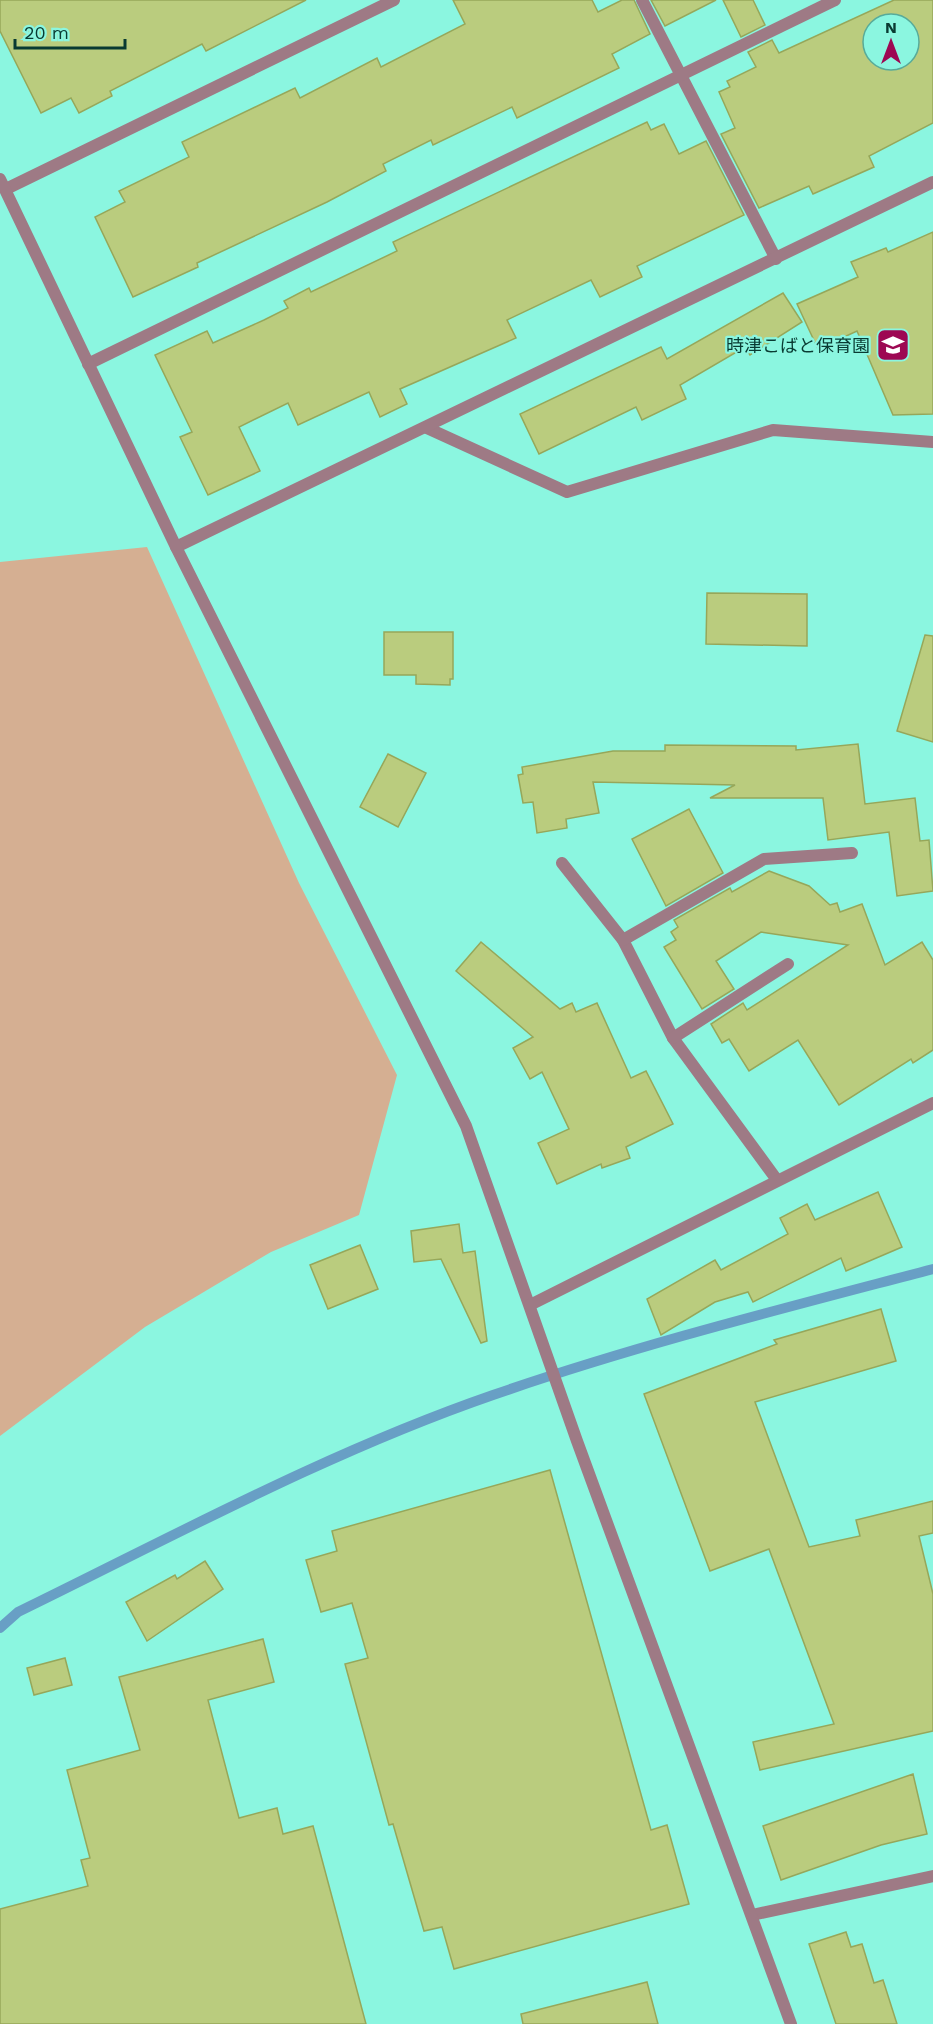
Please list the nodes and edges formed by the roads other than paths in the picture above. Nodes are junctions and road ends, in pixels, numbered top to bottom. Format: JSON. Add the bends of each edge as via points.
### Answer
{"nodes":[{"id":1,"x":394,"y":0,"type":"edge"},
{"id":2,"x":642,"y":0,"type":"edge"},
{"id":3,"x":835,"y":0,"type":"edge"},
{"id":4,"x":679,"y":76,"type":"junction"},
{"id":5,"x":933,"y":182,"type":"edge"},
{"id":6,"x":3,"y":184,"type":"edge"},
{"id":7,"x":776,"y":259,"type":"junction"},
{"id":8,"x":88,"y":364,"type":"junction"},
{"id":9,"x":427,"y":428,"type":"junction"},
{"id":10,"x":933,"y":442,"type":"edge"},
{"id":11,"x":177,"y":547,"type":"junction"},
{"id":12,"x":852,"y":853,"type":"dead end"},
{"id":13,"x":562,"y":863,"type":"dead end"},
{"id":14,"x":623,"y":940,"type":"junction"},
{"id":15,"x":788,"y":964,"type":"dead end"},
{"id":16,"x":673,"y":1038,"type":"junction"},
{"id":17,"x":933,"y":1103,"type":"edge"},
{"id":18,"x":777,"y":1180,"type":"junction"},
{"id":19,"x":530,"y":1305,"type":"junction"},
{"id":20,"x":933,"y":1876,"type":"edge"},
{"id":21,"x":752,"y":1915,"type":"junction"},
{"id":22,"x":790,"y":2024,"type":"edge"}],
"edges":[{"from":1,"to":6,"type":"street"},
{"from":2,"to":4,"type":"street"},
{"from":3,"to":4,"type":"street"},
{"from":4,"to":7,"type":"street"},
{"from":4,"to":8,"type":"street"},
{"from":5,"to":7,"type":"street"},
{"from":6,"to":8,"type":"street"},
{"from":7,"to":9,"type":"street"},
{"from":8,"to":11,"type":"street"},
{"from":9,"to":10,"type":"street","via":[[567,492],[772,429]]},
{"from":9,"to":11,"type":"street"},
{"from":11,"to":19,"type":"street","via":[[466,1126]]},
{"from":12,"to":14,"type":"street","via":[[764,859]]},
{"from":13,"to":14,"type":"street"},
{"from":14,"to":16,"type":"street"},
{"from":15,"to":16,"type":"street"},
{"from":16,"to":18,"type":"street"},
{"from":17,"to":18,"type":"street"},
{"from":18,"to":19,"type":"street"},
{"from":19,"to":21,"type":"street"},
{"from":20,"to":21,"type":"street"},
{"from":21,"to":22,"type":"street"}]}
